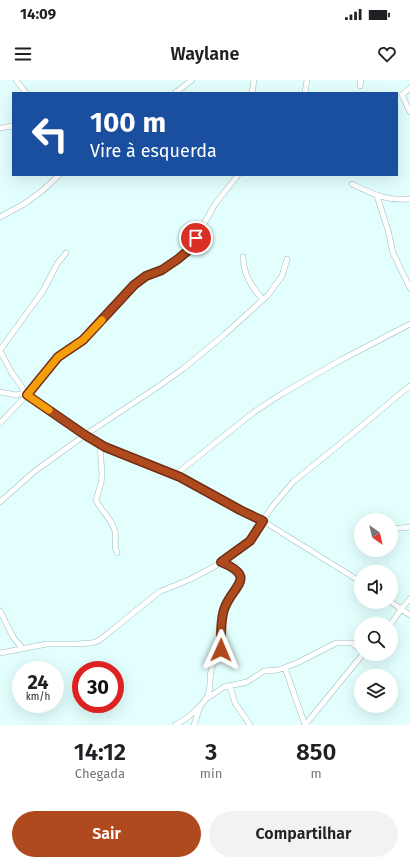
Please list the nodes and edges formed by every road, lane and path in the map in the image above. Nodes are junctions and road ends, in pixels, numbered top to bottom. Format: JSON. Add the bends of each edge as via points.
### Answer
{"nodes":[{"id":1,"x":16,"y":80,"type":"edge"},
{"id":2,"x":192,"y":80,"type":"edge"},
{"id":3,"x":254,"y":80,"type":"edge"},
{"id":4,"x":307,"y":80,"type":"edge"},
{"id":5,"x":361,"y":80,"type":"edge"},
{"id":6,"x":360,"y":86,"type":"dead end"},
{"id":7,"x":410,"y":88,"type":"edge"},
{"id":8,"x":25,"y":92,"type":"edge"},
{"id":9,"x":177,"y":92,"type":"edge"},
{"id":10,"x":252,"y":92,"type":"edge"},
{"id":11,"x":306,"y":92,"type":"edge"},
{"id":12,"x":410,"y":112,"type":"edge"},
{"id":13,"x":12,"y":126,"type":"edge"},
{"id":14,"x":0,"y":128,"type":"edge"},
{"id":15,"x":58,"y":176,"type":"edge"},
{"id":16,"x":237,"y":176,"type":"edge"},
{"id":17,"x":352,"y":184,"type":"dead end"},
{"id":18,"x":377,"y":196,"type":"junction"},
{"id":19,"x":410,"y":199,"type":"edge"},
{"id":20,"x":0,"y":217,"type":"edge"},
{"id":21,"x":66,"y":253,"type":"dead end"},
{"id":22,"x":243,"y":257,"type":"dead end"},
{"id":23,"x":287,"y":259,"type":"dead end"},
{"id":24,"x":410,"y":288,"type":"edge"},
{"id":25,"x":263,"y":300,"type":"junction"},
{"id":26,"x":410,"y":324,"type":"edge"},
{"id":27,"x":0,"y":350,"type":"edge"},
{"id":28,"x":410,"y":386,"type":"edge"},
{"id":29,"x":0,"y":392,"type":"edge"},
{"id":30,"x":26,"y":394,"type":"junction"},
{"id":31,"x":0,"y":422,"type":"edge"},
{"id":32,"x":85,"y":435,"type":"junction"},
{"id":33,"x":100,"y":444,"type":"junction"},
{"id":34,"x":175,"y":475,"type":"junction"},
{"id":35,"x":0,"y":502,"type":"edge"},
{"id":36,"x":263,"y":521,"type":"junction"},
{"id":37,"x":410,"y":527,"type":"edge"},
{"id":38,"x":398,"y":528,"type":"edge"},
{"id":39,"x":117,"y":553,"type":"dead end"},
{"id":40,"x":221,"y":562,"type":"junction"},
{"id":41,"x":354,"y":578,"type":"edge"},
{"id":42,"x":410,"y":599,"type":"edge"},
{"id":43,"x":398,"y":607,"type":"edge"},
{"id":44,"x":401,"y":609,"type":"junction"},
{"id":45,"x":0,"y":611,"type":"edge"},
{"id":46,"x":410,"y":616,"type":"edge"},
{"id":47,"x":396,"y":617,"type":"edge"},
{"id":48,"x":354,"y":645,"type":"edge"},
{"id":49,"x":22,"y":648,"type":"junction"},
{"id":50,"x":0,"y":653,"type":"edge"},
{"id":51,"x":358,"y":661,"type":"edge"},
{"id":52,"x":285,"y":668,"type":"junction"},
{"id":53,"x":230,"y":686,"type":"junction"},
{"id":54,"x":205,"y":700,"type":"junction"},
{"id":55,"x":201,"y":705,"type":"junction"},
{"id":56,"x":310,"y":722,"type":"edge"},
{"id":57,"x":175,"y":725,"type":"edge"},
{"id":58,"x":194,"y":725,"type":"edge"},
{"id":59,"x":250,"y":725,"type":"edge"},
{"id":60,"x":305,"y":725,"type":"edge"}],
"edges":[{"from":1,"to":8,"type":"street"},
{"from":2,"to":9,"type":"street"},
{"from":3,"to":10,"type":"street"},
{"from":4,"to":11,"type":"street"},
{"from":5,"to":6,"type":"street"},
{"from":7,"to":12,"type":"street","via":[[402,95]]},
{"from":13,"to":14,"type":"street"},
{"from":15,"to":20,"type":"street","via":[[24,204]]},
{"from":16,"to":30,"type":"street","via":[[216,204],[190,249],[162,270],[146,276],[134,285],[83,340],[58,357]]},
{"from":17,"to":18,"type":"street"},
{"from":18,"to":19,"type":"street"},
{"from":18,"to":24,"type":"street","via":[[392,253]]},
{"from":21,"to":27,"type":"street","via":[[57,264],[43,291]]},
{"from":22,"to":25,"type":"street","via":[[243,264],[252,285]]},
{"from":23,"to":25,"type":"street","via":[[282,276]]},
{"from":25,"to":32,"type":"street","via":[[184,368]]},
{"from":26,"to":34,"type":"street","via":[[283,393],[254,412]]},
{"from":27,"to":30,"type":"street"},
{"from":28,"to":36,"type":"street","via":[[293,482]]},
{"from":29,"to":30,"type":"street"},
{"from":30,"to":31,"type":"street"},
{"from":30,"to":32,"type":"street"},
{"from":32,"to":33,"type":"street"},
{"from":32,"to":35,"type":"street","via":[[35,471]]},
{"from":33,"to":34,"type":"street"},
{"from":33,"to":39,"type":"street","via":[[102,475],[96,500],[114,528]]},
{"from":34,"to":36,"type":"street"},
{"from":36,"to":40,"type":"street","via":[[250,541]]},
{"from":36,"to":41,"type":"street"},
{"from":37,"to":38,"type":"street"},
{"from":40,"to":49,"type":"street","via":[[191,579],[159,592],[98,641]]},
{"from":40,"to":54,"type":"street","via":[[238,571],[241,578],[239,586],[224,607],[221,650],[212,667],[209,692]]},
{"from":42,"to":44,"type":"street"},
{"from":43,"to":44,"type":"street"},
{"from":44,"to":46,"type":"street"},
{"from":44,"to":47,"type":"street"},
{"from":45,"to":49,"type":"street","via":[[13,637]]},
{"from":48,"to":52,"type":"street","via":[[336,643]]},
{"from":49,"to":50,"type":"street"},
{"from":51,"to":56,"type":"street"},
{"from":52,"to":53,"type":"street","via":[[264,671],[247,682]]},
{"from":52,"to":60,"type":"street"},
{"from":53,"to":54,"type":"street","via":[[224,687]]},
{"from":53,"to":59,"type":"street","via":[[235,704]]},
{"from":54,"to":55,"type":"street"},
{"from":55,"to":57,"type":"street"},
{"from":55,"to":58,"type":"street"},
{"from":56,"to":60,"type":"street"}]}
